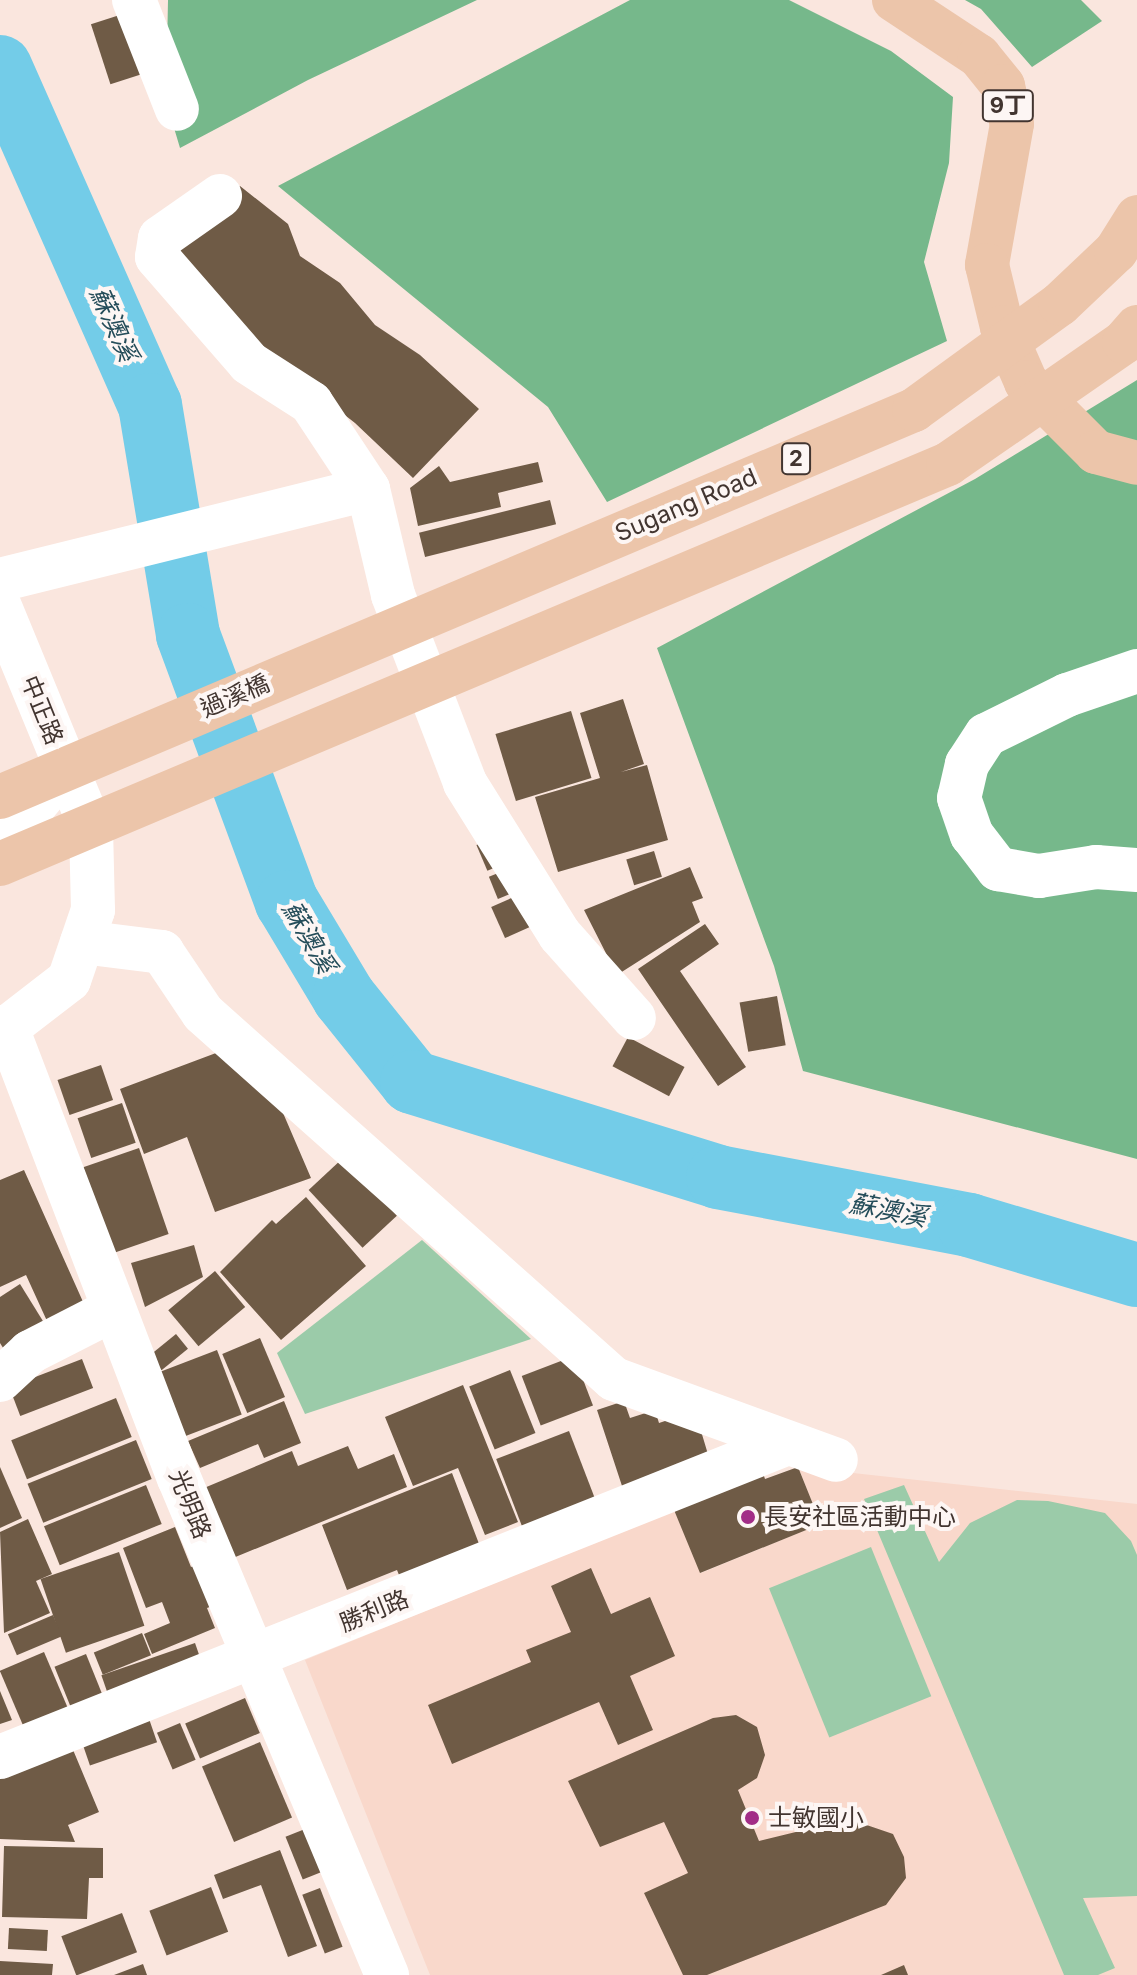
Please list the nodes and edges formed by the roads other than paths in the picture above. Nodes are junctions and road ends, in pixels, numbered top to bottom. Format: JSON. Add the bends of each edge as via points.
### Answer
{"nodes":[{"id":1,"x":134,"y":0,"type":"edge"},
{"id":2,"x":894,"y":0,"type":"edge"},
{"id":3,"x":177,"y":109,"type":"dead end"},
{"id":4,"x":220,"y":196,"type":"dead end"},
{"id":5,"x":1137,"y":217,"type":"edge"},
{"id":6,"x":1137,"y":327,"type":"edge"},
{"id":7,"x":1117,"y":457,"type":"edge"},
{"id":8,"x":368,"y":489,"type":"junction"},
{"id":9,"x":0,"y":580,"type":"edge"},
{"id":10,"x":0,"y":607,"type":"edge"},
{"id":11,"x":404,"y":622,"type":"junction"},
{"id":12,"x":1137,"y":671,"type":"edge"},
{"id":13,"x":424,"y":684,"type":"junction"},
{"id":14,"x":65,"y":769,"type":"junction"},
{"id":15,"x":0,"y":797,"type":"edge"},
{"id":16,"x":91,"y":828,"type":"junction"},
{"id":17,"x":1137,"y":846,"type":"edge"},
{"id":18,"x":0,"y":847,"type":"edge"},
{"id":19,"x":0,"y":864,"type":"edge"},
{"id":20,"x":1117,"y":868,"type":"edge"},
{"id":21,"x":82,"y":942,"type":"junction"},
{"id":22,"x":634,"y":1018,"type":"dead end"},
{"id":23,"x":4,"y":1027,"type":"edge"},
{"id":24,"x":112,"y":1310,"type":"junction"},
{"id":25,"x":0,"y":1380,"type":"edge"},
{"id":26,"x":788,"y":1443,"type":"junction"},
{"id":27,"x":836,"y":1460,"type":"dead end"},
{"id":28,"x":255,"y":1659,"type":"junction"},
{"id":29,"x":0,"y":1757,"type":"edge"},
{"id":30,"x":387,"y":1975,"type":"edge"}],
"edges":[{"from":1,"to":3,"type":"street"},
{"from":2,"to":7,"type":"main road","number":"9丁","via":[[979,56],[1003,86],[1012,124],[987,265],[1002,327],[1026,382]]},
{"from":4,"to":8,"type":"street","via":[[160,238],[157,257],[249,363],[311,403]]},
{"from":5,"to":11,"type":"main road","name":"Sugang Road","number":"2","via":[[1116,251],[1060,304],[914,410]]},
{"from":6,"to":13,"type":"main road","via":[[1124,342],[948,464]]},
{"from":8,"to":9,"type":"street"},
{"from":8,"to":11,"type":"street"},
{"from":10,"to":14,"type":"street","name":"中正路"},
{"from":11,"to":13,"type":"street"},
{"from":11,"to":14,"type":"main road","name":"過溪橋","number":"2"},
{"from":12,"to":20,"type":"street","via":[[1067,695],[986,735],[967,764],[959,798],[972,835],[998,869],[1039,876]]},
{"from":13,"to":16,"type":"main road"},
{"from":13,"to":22,"type":"street","via":[[465,783],[552,922]]},
{"from":14,"to":15,"type":"main road","number":"2"},
{"from":14,"to":16,"type":"street","name":"中正路"},
{"from":14,"to":18,"type":"street"},
{"from":16,"to":19,"type":"main road"},
{"from":16,"to":21,"type":"street","via":[[93,910]]},
{"from":17,"to":20,"type":"street"},
{"from":21,"to":23,"type":"street","via":[[69,980]]},
{"from":21,"to":26,"type":"street","via":[[162,952],[203,1013],[614,1379]]},
{"from":23,"to":24,"type":"street","name":"光明路"},
{"from":24,"to":25,"type":"street","via":[[30,1352]]},
{"from":24,"to":28,"type":"street","name":"光明路"},
{"from":26,"to":27,"type":"street"},
{"from":26,"to":28,"type":"street","name":"勝利路"},
{"from":28,"to":29,"type":"street","name":"勝利路"},
{"from":28,"to":30,"type":"street","name":"光明路"}]}
